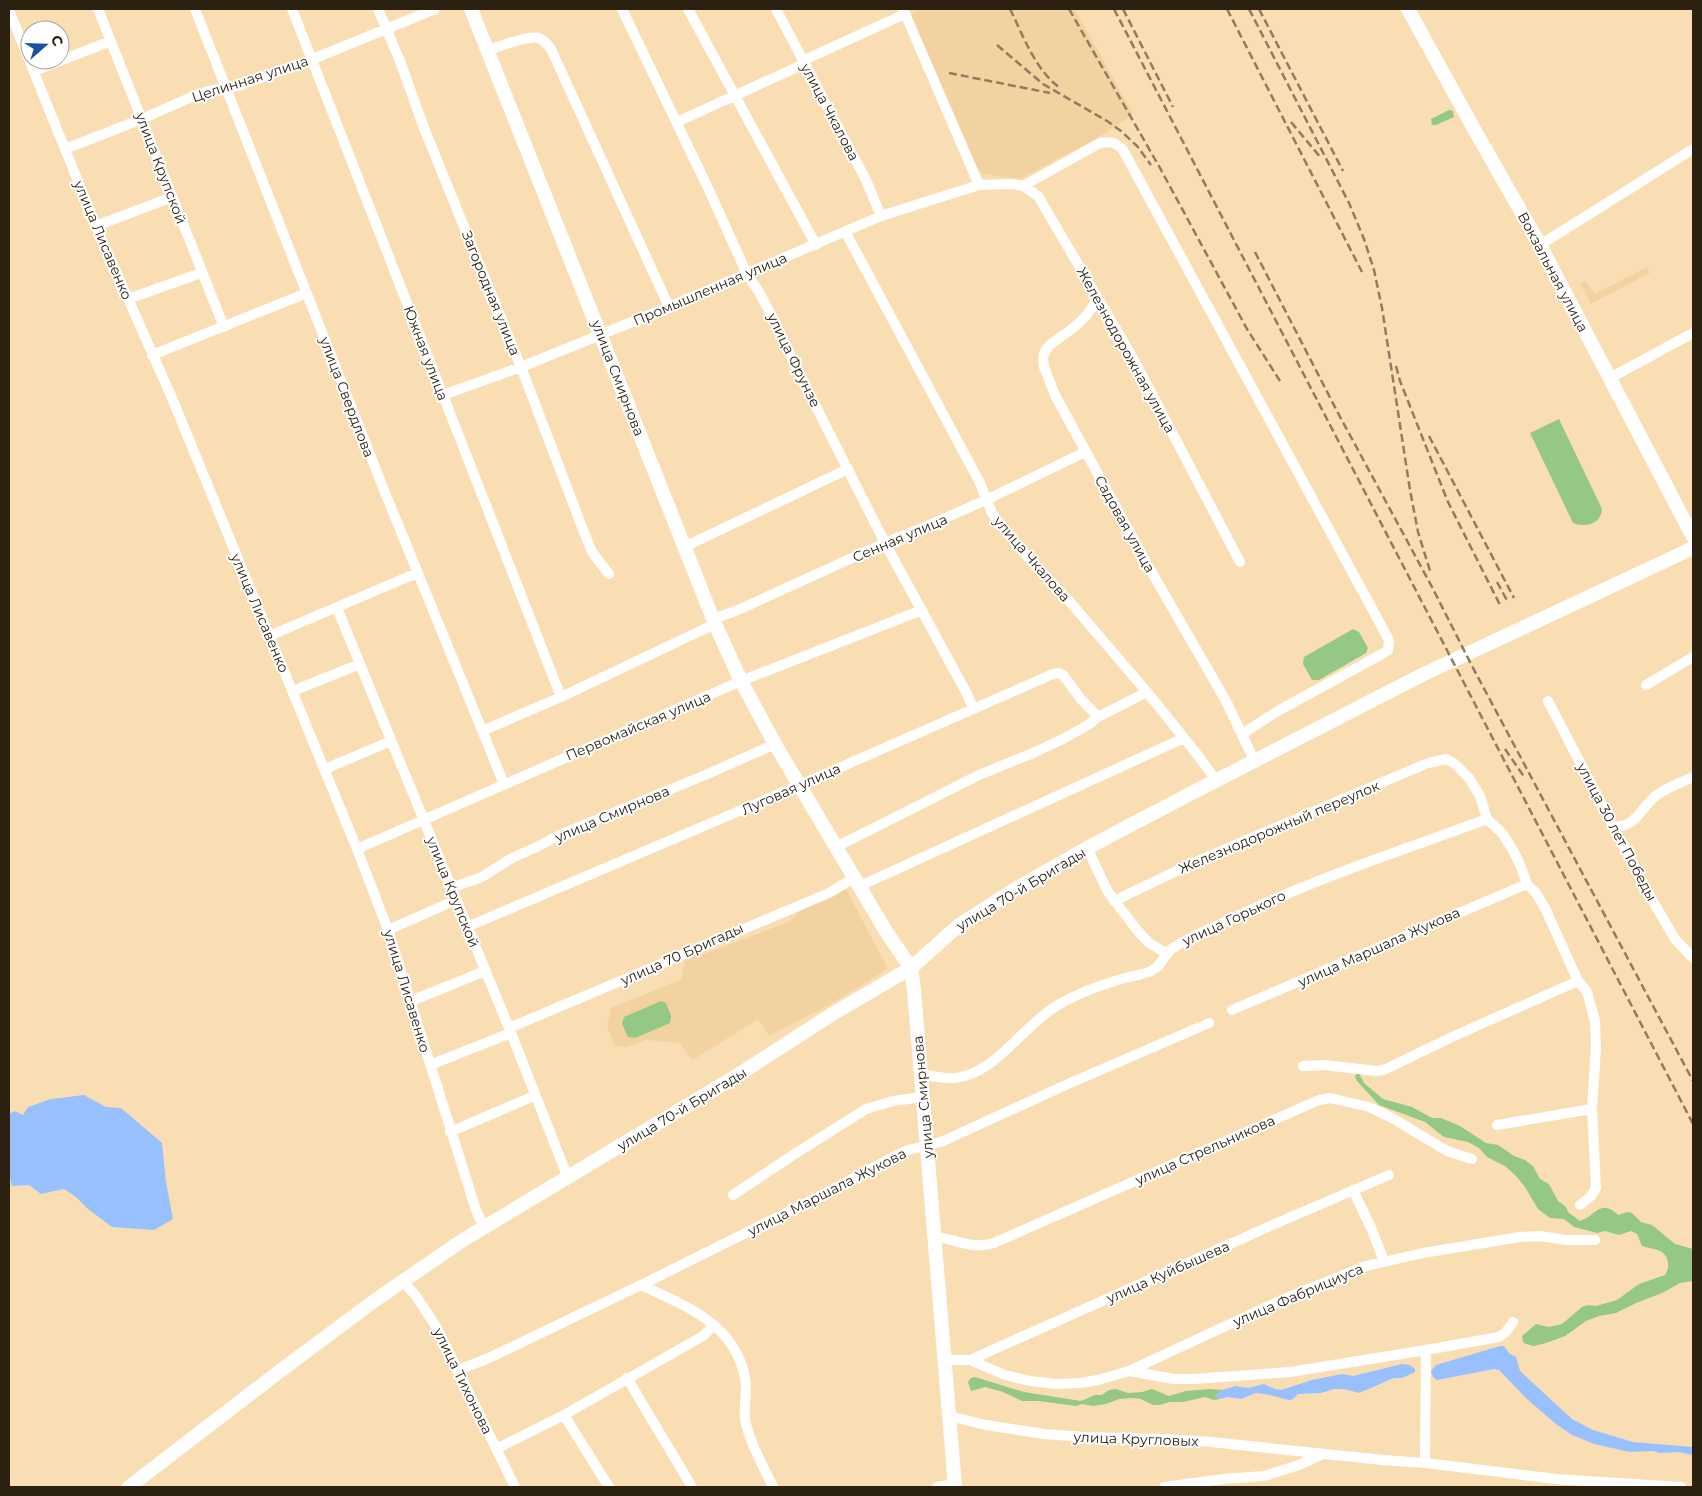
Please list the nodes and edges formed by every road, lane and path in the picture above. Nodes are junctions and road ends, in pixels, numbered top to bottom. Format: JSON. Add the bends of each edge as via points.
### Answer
{"nodes":[{"id":1,"x":98,"y":9,"type":"edge"},
{"id":2,"x":194,"y":9,"type":"edge"},
{"id":3,"x":292,"y":9,"type":"edge"},
{"id":4,"x":378,"y":9,"type":"edge"},
{"id":5,"x":435,"y":9,"type":"edge"},
{"id":6,"x":471,"y":9,"type":"edge"},
{"id":7,"x":622,"y":9,"type":"edge"},
{"id":8,"x":688,"y":9,"type":"edge"},
{"id":9,"x":776,"y":9,"type":"edge"},
{"id":10,"x":1408,"y":9,"type":"edge"},
{"id":11,"x":9,"y":10,"type":"edge"},
{"id":12,"x":904,"y":11,"type":"edge"},
{"id":13,"x":386,"y":29,"type":"junction"},
{"id":14,"x":111,"y":41,"type":"junction"},
{"id":15,"x":487,"y":50,"type":"junction"},
{"id":16,"x":313,"y":59,"type":"junction"},
{"id":17,"x":803,"y":62,"type":"junction"},
{"id":18,"x":34,"y":71,"type":"junction"},
{"id":19,"x":226,"y":88,"type":"junction"},
{"id":20,"x":734,"y":95,"type":"junction"},
{"id":21,"x":142,"y":119,"type":"junction"},
{"id":22,"x":677,"y":122,"type":"junction"},
{"id":23,"x":65,"y":149,"type":"junction"},
{"id":24,"x":1693,"y":149,"type":"edge"},
{"id":25,"x":979,"y":186,"type":"junction"},
{"id":26,"x":1024,"y":186,"type":"junction"},
{"id":27,"x":172,"y":197,"type":"junction"},
{"id":28,"x":881,"y":216,"type":"junction"},
{"id":29,"x":96,"y":226,"type":"junction"},
{"id":30,"x":846,"y":232,"type":"junction"},
{"id":31,"x":816,"y":245,"type":"junction"},
{"id":32,"x":1540,"y":245,"type":"junction"},
{"id":33,"x":201,"y":272,"type":"junction"},
{"id":34,"x":746,"y":274,"type":"junction"},
{"id":35,"x":307,"y":293,"type":"junction"},
{"id":36,"x":1097,"y":297,"type":"junction"},
{"id":37,"x":128,"y":299,"type":"junction"},
{"id":38,"x":669,"y":307,"type":"junction"},
{"id":39,"x":224,"y":327,"type":"junction"},
{"id":40,"x":1693,"y":333,"type":"edge"},
{"id":41,"x":601,"y":335,"type":"junction"},
{"id":42,"x":152,"y":355,"type":"junction"},
{"id":43,"x":521,"y":367,"type":"junction"},
{"id":44,"x":1610,"y":378,"type":"junction"},
{"id":45,"x":443,"y":395,"type":"junction"},
{"id":46,"x":1085,"y":452,"type":"junction"},
{"id":47,"x":848,"y":469,"type":"junction"},
{"id":48,"x":986,"y":500,"type":"junction"},
{"id":49,"x":1693,"y":537,"type":"edge"},
{"id":50,"x":885,"y":543,"type":"junction"},
{"id":51,"x":684,"y":547,"type":"junction"},
{"id":52,"x":1693,"y":548,"type":"edge"},
{"id":53,"x":1240,"y":562,"type":"dead end"},
{"id":54,"x":417,"y":573,"type":"junction"},
{"id":55,"x":609,"y":574,"type":"dead end"},
{"id":56,"x":337,"y":608,"type":"junction"},
{"id":57,"x":922,"y":610,"type":"junction"},
{"id":58,"x":714,"y":622,"type":"junction"},
{"id":59,"x":269,"y":636,"type":"junction"},
{"id":60,"x":1693,"y":657,"type":"edge"},
{"id":61,"x":360,"y":664,"type":"junction"},
{"id":62,"x":741,"y":681,"type":"junction"},
{"id":63,"x":1646,"y":684,"type":"dead end"},
{"id":64,"x":293,"y":691,"type":"junction"},
{"id":65,"x":1147,"y":692,"type":"junction"},
{"id":66,"x":561,"y":697,"type":"junction"},
{"id":67,"x":1548,"y":701,"type":"dead end"},
{"id":68,"x":973,"y":708,"type":"junction"},
{"id":69,"x":1098,"y":717,"type":"junction"},
{"id":70,"x":482,"y":731,"type":"junction"},
{"id":71,"x":1242,"y":734,"type":"junction"},
{"id":72,"x":1184,"y":738,"type":"junction"},
{"id":73,"x":391,"y":741,"type":"junction"},
{"id":74,"x":775,"y":744,"type":"junction"},
{"id":75,"x":1254,"y":760,"type":"junction"},
{"id":76,"x":325,"y":768,"type":"junction"},
{"id":77,"x":1693,"y":776,"type":"edge"},
{"id":78,"x":1216,"y":780,"type":"junction"},
{"id":79,"x":504,"y":784,"type":"junction"},
{"id":80,"x":800,"y":785,"type":"junction"},
{"id":81,"x":1487,"y":819,"type":"junction"},
{"id":82,"x":423,"y":820,"type":"junction"},
{"id":83,"x":1614,"y":827,"type":"junction"},
{"id":84,"x":836,"y":847,"type":"junction"},
{"id":85,"x":1088,"y":848,"type":"junction"},
{"id":86,"x":357,"y":849,"type":"junction"},
{"id":87,"x":857,"y":882,"type":"junction"},
{"id":88,"x":1527,"y":884,"type":"junction"},
{"id":89,"x":451,"y":888,"type":"junction"},
{"id":90,"x":456,"y":900,"type":"junction"},
{"id":91,"x":1114,"y":901,"type":"junction"},
{"id":92,"x":467,"y":927,"type":"junction"},
{"id":93,"x":388,"y":930,"type":"junction"},
{"id":94,"x":1166,"y":953,"type":"junction"},
{"id":95,"x":1693,"y":958,"type":"edge"},
{"id":96,"x":911,"y":968,"type":"junction"},
{"id":97,"x":485,"y":971,"type":"junction"},
{"id":98,"x":1578,"y":981,"type":"junction"},
{"id":99,"x":411,"y":1001,"type":"junction"},
{"id":100,"x":1232,"y":1010,"type":"dead end"},
{"id":101,"x":1209,"y":1023,"type":"dead end"},
{"id":102,"x":510,"y":1030,"type":"junction"},
{"id":103,"x":430,"y":1065,"type":"junction"},
{"id":104,"x":1303,"y":1066,"type":"dead end"},
{"id":105,"x":921,"y":1074,"type":"junction"},
{"id":106,"x":534,"y":1096,"type":"junction"},
{"id":107,"x":923,"y":1098,"type":"junction"},
{"id":108,"x":1592,"y":1109,"type":"junction"},
{"id":109,"x":1497,"y":1125,"type":"dead end"},
{"id":110,"x":450,"y":1132,"type":"junction"},
{"id":111,"x":927,"y":1146,"type":"junction"},
{"id":112,"x":1472,"y":1159,"type":"dead end"},
{"id":113,"x":1389,"y":1175,"type":"dead end"},
{"id":114,"x":568,"y":1178,"type":"junction"},
{"id":115,"x":1353,"y":1190,"type":"junction"},
{"id":116,"x":733,"y":1195,"type":"dead end"},
{"id":117,"x":1580,"y":1205,"type":"dead end"},
{"id":118,"x":484,"y":1227,"type":"junction"},
{"id":119,"x":934,"y":1237,"type":"junction"},
{"id":120,"x":1594,"y":1240,"type":"dead end"},
{"id":121,"x":1384,"y":1261,"type":"junction"},
{"id":122,"x":403,"y":1281,"type":"junction"},
{"id":123,"x":641,"y":1285,"type":"junction"},
{"id":124,"x":1513,"y":1322,"type":"dead end"},
{"id":125,"x":712,"y":1324,"type":"junction"},
{"id":126,"x":1426,"y":1350,"type":"junction"},
{"id":127,"x":945,"y":1360,"type":"junction"},
{"id":128,"x":970,"y":1360,"type":"junction"},
{"id":129,"x":458,"y":1370,"type":"junction"},
{"id":130,"x":1130,"y":1371,"type":"junction"},
{"id":131,"x":627,"y":1378,"type":"junction"},
{"id":132,"x":564,"y":1415,"type":"junction"},
{"id":133,"x":950,"y":1416,"type":"junction"},
{"id":134,"x":496,"y":1449,"type":"junction"},
{"id":135,"x":1323,"y":1454,"type":"junction"},
{"id":136,"x":1425,"y":1463,"type":"junction"},
{"id":137,"x":1556,"y":1483,"type":"edge"},
{"id":138,"x":955,"y":1486,"type":"edge"},
{"id":139,"x":129,"y":1487,"type":"edge"},
{"id":140,"x":514,"y":1487,"type":"edge"},
{"id":141,"x":609,"y":1487,"type":"edge"},
{"id":142,"x":692,"y":1487,"type":"edge"},
{"id":143,"x":773,"y":1487,"type":"edge"},
{"id":144,"x":937,"y":1487,"type":"edge"},
{"id":145,"x":1164,"y":1487,"type":"edge"},
{"id":146,"x":1681,"y":1487,"type":"edge"}],
"edges":[{"from":1,"to":14,"type":"street","name":"улица Крупской"},
{"from":2,"to":19,"type":"street","name":"улица Свердлова"},
{"from":3,"to":16,"type":"street","name":"Южная улица"},
{"from":4,"to":13,"type":"street","name":"Загородная улица"},
{"from":5,"to":13,"type":"street","name":"Целинная улица"},
{"from":6,"to":15,"type":"main road","name":"улица Смирнова"},
{"from":7,"to":22,"type":"street","name":"улица Фрунзе"},
{"from":8,"to":20,"type":"street"},
{"from":9,"to":17,"type":"street","name":"улица Чкалова"},
{"from":10,"to":32,"type":"main road","name":"Вокзальная улица"},
{"from":11,"to":18,"type":"street","name":"улица Лисавенко"},
{"from":12,"to":17,"type":"street"},
{"from":12,"to":25,"type":"street"},
{"from":13,"to":16,"type":"street","name":"Целинная улица"},
{"from":13,"to":43,"type":"street","name":"Загородная улица"},
{"from":14,"to":18,"type":"street"},
{"from":14,"to":21,"type":"street","name":"улица Крупской"},
{"from":15,"to":38,"type":"street","via":[[530,38],[539,38],[551,49]]},
{"from":15,"to":41,"type":"main road","name":"улица Смирнова"},
{"from":16,"to":19,"type":"street","name":"Целинная улица"},
{"from":16,"to":45,"type":"street","name":"Южная улица"},
{"from":17,"to":20,"type":"street"},
{"from":17,"to":28,"type":"street","name":"улица Чкалова","via":[[866,180]]},
{"from":18,"to":23,"type":"street","name":"улица Лисавенко"},
{"from":19,"to":21,"type":"street","name":"Целинная улица","via":[[196,95]]},
{"from":19,"to":35,"type":"street","name":"улица Свердлова"},
{"from":20,"to":22,"type":"street"},
{"from":20,"to":31,"type":"street"},
{"from":21,"to":23,"type":"street","name":"Целинная улица"},
{"from":21,"to":27,"type":"street","name":"улица Крупской"},
{"from":22,"to":34,"type":"street","name":"улица Фрунзе"},
{"from":23,"to":29,"type":"street","name":"улица Лисавенко"},
{"from":24,"to":32,"type":"street"},
{"from":25,"to":26,"type":"street"},
{"from":25,"to":28,"type":"street","name":"Промышленная улица"},
{"from":26,"to":36,"type":"street","name":"Железнодорожная улица","via":[[1038,196]]},
{"from":26,"to":71,"type":"street","via":[[1100,143],[1110,141],[1123,150],[1389,640],[1388,650],[1382,654]]},
{"from":27,"to":29,"type":"street"},
{"from":27,"to":33,"type":"street","name":"улица Крупской"},
{"from":28,"to":30,"type":"street","name":"Промышленная улица"},
{"from":29,"to":37,"type":"street","name":"улица Лисавенко"},
{"from":30,"to":31,"type":"street","name":"Промышленная улица"},
{"from":30,"to":48,"type":"street","name":"улица Чкалова","via":[[979,480]]},
{"from":31,"to":34,"type":"street","name":"Промышленная улица"},
{"from":32,"to":44,"type":"main road","name":"Вокзальная улица"},
{"from":33,"to":37,"type":"street"},
{"from":33,"to":39,"type":"street","name":"улица Крупской"},
{"from":34,"to":38,"type":"street","name":"Промышленная улица"},
{"from":34,"to":47,"type":"street","name":"улица Фрунзе","via":[[760,292]]},
{"from":35,"to":39,"type":"street"},
{"from":35,"to":54,"type":"street","name":"улица Свердлова"},
{"from":36,"to":46,"type":"street","name":"Садовая улица","via":[[1086,317],[1050,345],[1043,358],[1055,395]]},
{"from":36,"to":53,"type":"street","name":"Железнодорожная улица","via":[[1133,358]]},
{"from":37,"to":42,"type":"street","name":"улица Лисавенко"},
{"from":38,"to":41,"type":"street","name":"Промышленная улица"},
{"from":39,"to":42,"type":"street"},
{"from":40,"to":44,"type":"street"},
{"from":41,"to":43,"type":"street","name":"Промышленная улица"},
{"from":41,"to":51,"type":"main road","name":"улица Смирнова"},
{"from":42,"to":59,"type":"street","name":"улица Лисавенко"},
{"from":43,"to":45,"type":"street","name":"Промышленная улица"},
{"from":43,"to":55,"type":"street","name":"Загородная улица","via":[[592,552]]},
{"from":44,"to":49,"type":"main road","name":"Вокзальная улица"},
{"from":45,"to":66,"type":"street","name":"Южная улица"},
{"from":46,"to":48,"type":"street","name":"Сенная улица"},
{"from":46,"to":71,"type":"street","name":"Садовая улица"},
{"from":47,"to":50,"type":"street","name":"улица Фрунзе"},
{"from":47,"to":51,"type":"street"},
{"from":48,"to":50,"type":"street","name":"Сенная улица"},
{"from":48,"to":65,"type":"street","name":"улица Чкалова","via":[[1031,561]]},
{"from":50,"to":57,"type":"street","name":"улица Фрунзе"},
{"from":50,"to":58,"type":"street","name":"Сенная улица"},
{"from":51,"to":58,"type":"main road","name":"улица Смирнова"},
{"from":52,"to":75,"type":"main road","name":"улица 70-й Бригады","via":[[1422,675]]},
{"from":54,"to":56,"type":"street"},
{"from":54,"to":70,"type":"street","name":"улица Свердлова"},
{"from":56,"to":59,"type":"street"},
{"from":56,"to":61,"type":"street","name":"улица Крупской"},
{"from":57,"to":62,"type":"street","name":"Первомайская улица"},
{"from":57,"to":68,"type":"street","name":"улица Фрунзе"},
{"from":58,"to":62,"type":"main road","name":"улица Смирнова"},
{"from":58,"to":66,"type":"street","name":"Сенная улица"},
{"from":59,"to":64,"type":"street","name":"улица Лисавенко"},
{"from":60,"to":63,"type":"street"},
{"from":61,"to":64,"type":"street"},
{"from":61,"to":73,"type":"street","name":"улица Крупской"},
{"from":62,"to":74,"type":"main road","name":"улица Смирнова"},
{"from":62,"to":79,"type":"street","name":"Первомайская улица"},
{"from":64,"to":76,"type":"street","name":"улица Лисавенко"},
{"from":65,"to":69,"type":"street"},
{"from":65,"to":72,"type":"street","name":"улица Чкалова"},
{"from":66,"to":70,"type":"street","name":"Сенная улица"},
{"from":67,"to":83,"type":"street","name":"улица 30 лет Победы"},
{"from":68,"to":69,"type":"street","name":"Луговая улица","via":[[1058,673]]},
{"from":68,"to":80,"type":"street","name":"Луговая улица"},
{"from":69,"to":84,"type":"street","via":[[1033,753],[979,775]]},
{"from":70,"to":79,"type":"street","name":"улица Свердлова"},
{"from":71,"to":75,"type":"street","name":"Садовая улица"},
{"from":72,"to":78,"type":"street","name":"улица Чкалова"},
{"from":72,"to":87,"type":"street","name":"улица 70 Бригады"},
{"from":73,"to":76,"type":"street"},
{"from":73,"to":82,"type":"street","name":"улица Крупской"},
{"from":74,"to":80,"type":"main road","name":"улица Смирнова"},
{"from":74,"to":89,"type":"street","name":"улица Смирнова","via":[[557,836],[482,877]]},
{"from":75,"to":78,"type":"main road","name":"улица 70-й Бригады"},
{"from":76,"to":86,"type":"street","name":"улица Лисавенко"},
{"from":77,"to":83,"type":"street","via":[[1648,802],[1632,823]]},
{"from":78,"to":85,"type":"main road","name":"улица 70-й Бригады"},
{"from":79,"to":82,"type":"street","name":"Первомайская улица"},
{"from":80,"to":84,"type":"main road","name":"улица Смирнова"},
{"from":80,"to":92,"type":"street","name":"Луговая улица"},
{"from":81,"to":88,"type":"street","via":[[1513,850]]},
{"from":81,"to":91,"type":"street","name":"Железнодорожный переулок","via":[[1480,796],[1469,778],[1446,759],[1428,763],[1304,815]]},
{"from":81,"to":94,"type":"street","name":"улица Горького","via":[[1304,886],[1248,910]]},
{"from":82,"to":86,"type":"street","name":"Первомайская улица"},
{"from":82,"to":89,"type":"street","name":"улица Крупской"},
{"from":83,"to":95,"type":"street","name":"улица 30 лет Победы","via":[[1675,939]]},
{"from":84,"to":87,"type":"main road","name":"улица Смирнова"},
{"from":85,"to":91,"type":"street"},
{"from":85,"to":96,"type":"main road","name":"улица 70-й Бригады","via":[[958,926]]},
{"from":86,"to":93,"type":"street","name":"улица Лисавенко"},
{"from":87,"to":96,"type":"main road","name":"улица Смирнова"},
{"from":87,"to":102,"type":"street","name":"улица 70 Бригады"},
{"from":88,"to":98,"type":"street","via":[[1545,908]]},
{"from":88,"to":100,"type":"street","name":"улица Маршала Жукова"},
{"from":89,"to":90,"type":"street","name":"улица Крупской"},
{"from":90,"to":92,"type":"street","name":"улица Крупской"},
{"from":90,"to":93,"type":"street"},
{"from":91,"to":94,"type":"street","via":[[1149,943]]},
{"from":92,"to":97,"type":"street","name":"улица Крупской"},
{"from":93,"to":99,"type":"street","name":"улица Лисавенко"},
{"from":94,"to":105,"type":"street","name":"улица Горького","via":[[1153,970],[1096,987],[1054,1007],[986,1066],[970,1074],[940,1078]]},
{"from":96,"to":105,"type":"main road","name":"улица Смирнова"},
{"from":96,"to":114,"type":"main road","name":"улица 70-й Бригады"},
{"from":97,"to":99,"type":"street"},
{"from":97,"to":102,"type":"street","name":"улица Крупской"},
{"from":98,"to":104,"type":"street","via":[[1386,1069]]},
{"from":98,"to":108,"type":"street","via":[[1587,992],[1595,1021]]},
{"from":99,"to":103,"type":"street","name":"улица Лисавенко"},
{"from":101,"to":111,"type":"street","name":"улица Маршала Жукова"},
{"from":102,"to":103,"type":"street","name":"улица 70 Бригады"},
{"from":102,"to":106,"type":"street","name":"улица Крупской"},
{"from":103,"to":110,"type":"street","name":"улица Лисавенко"},
{"from":105,"to":107,"type":"main road","name":"улица Смирнова"},
{"from":106,"to":110,"type":"street"},
{"from":106,"to":114,"type":"street","name":"улица Крупской"},
{"from":107,"to":111,"type":"main road","name":"улица Смирнова"},
{"from":107,"to":116,"type":"street","via":[[866,1109]]},
{"from":108,"to":109,"type":"street"},
{"from":108,"to":117,"type":"street","via":[[1596,1188]]},
{"from":110,"to":118,"type":"street","name":"улица Лисавенко"},
{"from":111,"to":119,"type":"main road","name":"улица Смирнова"},
{"from":111,"to":123,"type":"street","name":"улица Маршала Жукова","via":[[894,1156]]},
{"from":112,"to":119,"type":"street","name":"улица Стрельникова","via":[[1447,1151],[1368,1106],[1330,1098],[1319,1100],[994,1243],[975,1246]]},
{"from":113,"to":115,"type":"street","name":"улица Куйбышева"},
{"from":114,"to":118,"type":"main road","name":"улица 70-й Бригады"},
{"from":115,"to":121,"type":"street"},
{"from":115,"to":128,"type":"street","name":"улица Куйбышева"},
{"from":118,"to":122,"type":"main road","name":"улица 70-й Бригады"},
{"from":119,"to":127,"type":"main road","name":"улица Смирнова"},
{"from":120,"to":121,"type":"street","name":"улица Фабрициуса","via":[[1520,1237]]},
{"from":121,"to":130,"type":"street","name":"улица Фабрициуса","via":[[1292,1296]]},
{"from":122,"to":129,"type":"street","name":"улица Тихонова","via":[[429,1314]]},
{"from":122,"to":139,"type":"main road","name":"улица 70-й Бригады"},
{"from":123,"to":125,"type":"street","via":[[688,1307]]},
{"from":123,"to":129,"type":"street","name":"улица Маршала Жукова"},
{"from":124,"to":126,"type":"street","name":"улица Фабрициуса","via":[[1499,1336]]},
{"from":125,"to":131,"type":"street","via":[[703,1336]]},
{"from":125,"to":143,"type":"street","via":[[728,1340],[742,1366],[746,1386],[746,1426]]},
{"from":126,"to":130,"type":"street","name":"улица Фабрициуса","via":[[1290,1372],[1195,1379],[1174,1379]]},
{"from":126,"to":136,"type":"street"},
{"from":127,"to":128,"type":"street","name":"улица Куйбышева"},
{"from":127,"to":133,"type":"main road","name":"улица Смирнова"},
{"from":128,"to":130,"type":"street","name":"улица Фабрициуса","via":[[1005,1375],[1056,1384],[1098,1380]]},
{"from":129,"to":134,"type":"street","name":"улица Тихонова"},
{"from":131,"to":132,"type":"street"},
{"from":131,"to":142,"type":"street"},
{"from":132,"to":134,"type":"street"},
{"from":132,"to":141,"type":"street"},
{"from":133,"to":135,"type":"street","name":"улица Кругловых","via":[[1044,1434],[1167,1439]]},
{"from":133,"to":138,"type":"main road","name":"улица Смирнова"},
{"from":134,"to":140,"type":"street","name":"улица Тихонова"},
{"from":135,"to":136,"type":"street","name":"улица Кругловых"},
{"from":135,"to":145,"type":"street","name":"улица Кругловых","via":[[1264,1476]]},
{"from":136,"to":137,"type":"street","name":"улица Кругловых"},
{"from":137,"to":146,"type":"street","name":"улица Кругловых"},
{"from":138,"to":144,"type":"street"}]}
